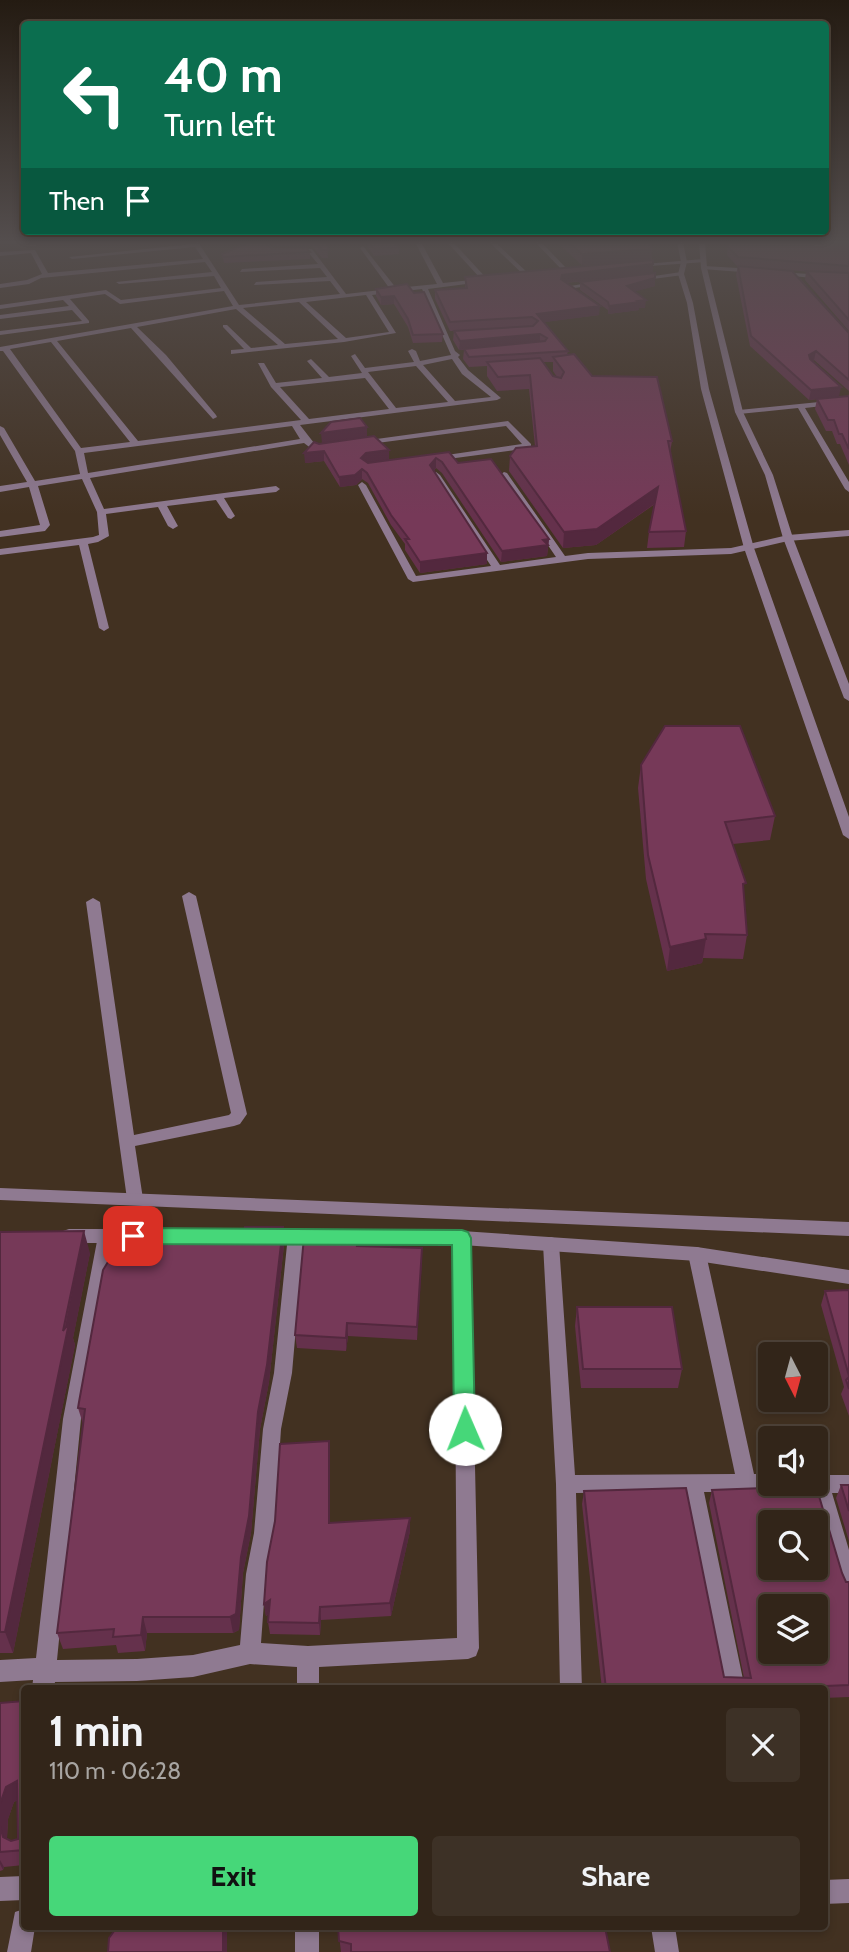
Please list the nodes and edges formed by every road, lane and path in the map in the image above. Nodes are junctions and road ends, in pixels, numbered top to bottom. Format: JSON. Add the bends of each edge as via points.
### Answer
{"nodes":[{"id":1,"x":85,"y":333,"type":"edge"},
{"id":2,"x":145,"y":333,"type":"edge"},
{"id":3,"x":232,"y":333,"type":"edge"},
{"id":4,"x":268,"y":333,"type":"edge"},
{"id":5,"x":336,"y":333,"type":"edge"},
{"id":6,"x":392,"y":333,"type":"edge"},
{"id":7,"x":444,"y":333,"type":"edge"},
{"id":8,"x":695,"y":333,"type":"edge"},
{"id":9,"x":720,"y":333,"type":"edge"},
{"id":10,"x":458,"y":336,"type":"edge"},
{"id":11,"x":446,"y":337,"type":"junction"},
{"id":12,"x":52,"y":339,"type":"junction"},
{"id":13,"x":344,"y":340,"type":"junction"},
{"id":14,"x":283,"y":346,"type":"junction"},
{"id":15,"x":3,"y":349,"type":"edge"},
{"id":16,"x":249,"y":350,"type":"junction"},
{"id":17,"x":412,"y":351,"type":"dead end"},
{"id":18,"x":234,"y":352,"type":"dead end"},
{"id":19,"x":468,"y":354,"type":"edge"},
{"id":20,"x":455,"y":355,"type":"junction"},
{"id":21,"x":355,"y":356,"type":"dead end"},
{"id":22,"x":311,"y":361,"type":"dead end"},
{"id":23,"x":418,"y":364,"type":"junction"},
{"id":24,"x":261,"y":365,"type":"dead end"},
{"id":25,"x":478,"y":371,"type":"edge"},
{"id":26,"x":366,"y":372,"type":"junction"},
{"id":27,"x":465,"y":372,"type":"junction"},
{"id":28,"x":326,"y":378,"type":"junction"},
{"id":29,"x":274,"y":385,"type":"junction"},
{"id":30,"x":840,"y":391,"type":"edge"},
{"id":31,"x":849,"y":400,"type":"edge"},
{"id":32,"x":453,"y":403,"type":"junction"},
{"id":33,"x":800,"y":405,"type":"junction"},
{"id":34,"x":393,"y":410,"type":"junction"},
{"id":35,"x":739,"y":412,"type":"junction"},
{"id":36,"x":213,"y":417,"type":"dead end"},
{"id":37,"x":306,"y":421,"type":"junction"},
{"id":38,"x":294,"y":422,"type":"junction"},
{"id":39,"x":0,"y":428,"type":"edge"},
{"id":40,"x":304,"y":441,"type":"junction"},
{"id":41,"x":135,"y":443,"type":"junction"},
{"id":42,"x":346,"y":445,"type":"edge"},
{"id":43,"x":332,"y":447,"type":"edge"},
{"id":44,"x":79,"y":451,"type":"junction"},
{"id":45,"x":421,"y":461,"type":"edge"},
{"id":46,"x":436,"y":474,"type":"edge"},
{"id":47,"x":503,"y":475,"type":"edge"},
{"id":48,"x":85,"y":477,"type":"junction"},
{"id":49,"x":33,"y":485,"type":"junction"},
{"id":50,"x":362,"y":485,"type":"edge"},
{"id":51,"x":276,"y":488,"type":"dead end"},
{"id":52,"x":0,"y":489,"type":"edge"},
{"id":53,"x":849,"y":489,"type":"edge"},
{"id":54,"x":218,"y":496,"type":"junction"},
{"id":55,"x":161,"y":504,"type":"junction"},
{"id":56,"x":101,"y":512,"type":"junction"},
{"id":57,"x":231,"y":516,"type":"dead end"},
{"id":58,"x":173,"y":526,"type":"dead end"},
{"id":59,"x":849,"y":533,"type":"edge"},
{"id":60,"x":0,"y":534,"type":"edge"},
{"id":61,"x":788,"y":538,"type":"junction"},
{"id":62,"x":83,"y":541,"type":"junction"},
{"id":63,"x":749,"y":548,"type":"junction"},
{"id":64,"x":0,"y":552,"type":"edge"},
{"id":65,"x":562,"y":559,"type":"junction"},
{"id":66,"x":497,"y":568,"type":"junction"},
{"id":67,"x":104,"y":628,"type":"dead end"},
{"id":68,"x":849,"y":698,"type":"edge"},
{"id":69,"x":849,"y":835,"type":"edge"},
{"id":70,"x":189,"y":896,"type":"dead end"},
{"id":71,"x":93,"y":901,"type":"dead end"},
{"id":72,"x":127,"y":1142,"type":"junction"},
{"id":73,"x":0,"y":1194,"type":"edge"},
{"id":74,"x":135,"y":1199,"type":"junction"},
{"id":75,"x":849,"y":1229,"type":"edge"},
{"id":76,"x":296,"y":1235,"type":"junction"},
{"id":77,"x":53,"y":1236,"type":"edge"},
{"id":78,"x":106,"y":1236,"type":"junction"},
{"id":79,"x":462,"y":1238,"type":"junction"},
{"id":80,"x":551,"y":1244,"type":"junction"},
{"id":81,"x":697,"y":1254,"type":"junction"},
{"id":82,"x":849,"y":1277,"type":"edge"},
{"id":83,"x":746,"y":1482,"type":"junction"},
{"id":84,"x":758,"y":1482,"type":"edge"},
{"id":85,"x":566,"y":1484,"type":"junction"},
{"id":86,"x":692,"y":1484,"type":"junction"},
{"id":87,"x":828,"y":1484,"type":"edge"},
{"id":88,"x":849,"y":1484,"type":"edge"},
{"id":89,"x":816,"y":1496,"type":"edge"},
{"id":90,"x":849,"y":1585,"type":"edge"},
{"id":91,"x":250,"y":1653,"type":"junction"},
{"id":92,"x":309,"y":1657,"type":"junction"},
{"id":93,"x":0,"y":1671,"type":"edge"},
{"id":94,"x":44,"y":1678,"type":"edge"},
{"id":95,"x":308,"y":1685,"type":"edge"},
{"id":96,"x":571,"y":1685,"type":"edge"},
{"id":97,"x":733,"y":1685,"type":"edge"},
{"id":98,"x":21,"y":1888,"type":"edge"},
{"id":99,"x":0,"y":1889,"type":"edge"},
{"id":100,"x":849,"y":1891,"type":"edge"},
{"id":101,"x":828,"y":1892,"type":"edge"},
{"id":102,"x":23,"y":1930,"type":"edge"},
{"id":103,"x":307,"y":1930,"type":"edge"},
{"id":104,"x":663,"y":1930,"type":"edge"},
{"id":105,"x":19,"y":1952,"type":"edge"},
{"id":106,"x":307,"y":1952,"type":"edge"},
{"id":107,"x":667,"y":1952,"type":"edge"}],
"edges":[{"from":1,"to":12,"type":"street"},
{"from":2,"to":36,"type":"street"},
{"from":3,"to":16,"type":"street"},
{"from":4,"to":14,"type":"street"},
{"from":5,"to":13,"type":"street"},
{"from":6,"to":13,"type":"street"},
{"from":7,"to":11,"type":"street"},
{"from":8,"to":63,"type":"street","via":[[705,389]]},
{"from":9,"to":35,"type":"street"},
{"from":10,"to":11,"type":"street"},
{"from":11,"to":20,"type":"street"},
{"from":12,"to":15,"type":"street"},
{"from":12,"to":41,"type":"street"},
{"from":13,"to":14,"type":"street"},
{"from":14,"to":16,"type":"street"},
{"from":15,"to":44,"type":"street"},
{"from":16,"to":18,"type":"street"},
{"from":17,"to":23,"type":"street"},
{"from":19,"to":20,"type":"street"},
{"from":20,"to":23,"type":"street"},
{"from":20,"to":27,"type":"street"},
{"from":21,"to":26,"type":"street"},
{"from":22,"to":28,"type":"street"},
{"from":23,"to":26,"type":"street"},
{"from":23,"to":32,"type":"street"},
{"from":24,"to":29,"type":"street"},
{"from":25,"to":27,"type":"street"},
{"from":26,"to":28,"type":"street"},
{"from":26,"to":34,"type":"street"},
{"from":27,"to":32,"type":"street","via":[[497,398]]},
{"from":28,"to":29,"type":"street"},
{"from":29,"to":37,"type":"street"},
{"from":30,"to":31,"type":"street"},
{"from":31,"to":33,"type":"street"},
{"from":32,"to":34,"type":"street"},
{"from":33,"to":35,"type":"street"},
{"from":33,"to":53,"type":"street"},
{"from":34,"to":37,"type":"street"},
{"from":35,"to":61,"type":"street","via":[[769,475]]},
{"from":37,"to":38,"type":"street"},
{"from":38,"to":40,"type":"street"},
{"from":38,"to":41,"type":"street"},
{"from":39,"to":49,"type":"street"},
{"from":40,"to":43,"type":"street","via":[[319,449]]},
{"from":40,"to":48,"type":"street"},
{"from":41,"to":44,"type":"street"},
{"from":42,"to":45,"type":"street","via":[[508,423],[528,446]]},
{"from":44,"to":48,"type":"street"},
{"from":46,"to":66,"type":"street"},
{"from":47,"to":65,"type":"street"},
{"from":48,"to":49,"type":"street"},
{"from":48,"to":56,"type":"street"},
{"from":49,"to":52,"type":"street"},
{"from":49,"to":60,"type":"street","via":[[44,527]]},
{"from":50,"to":66,"type":"street","via":[[412,579]]},
{"from":51,"to":54,"type":"street"},
{"from":54,"to":55,"type":"street"},
{"from":54,"to":57,"type":"street"},
{"from":55,"to":56,"type":"street"},
{"from":55,"to":58,"type":"street"},
{"from":56,"to":62,"type":"street","via":[[104,536]]},
{"from":59,"to":61,"type":"street"},
{"from":61,"to":63,"type":"street"},
{"from":61,"to":68,"type":"street"},
{"from":62,"to":64,"type":"street"},
{"from":62,"to":67,"type":"street"},
{"from":63,"to":65,"type":"street"},
{"from":63,"to":69,"type":"street"},
{"from":65,"to":66,"type":"street"},
{"from":70,"to":72,"type":"street","via":[[239,1114],[234,1120]]},
{"from":71,"to":72,"type":"street"},
{"from":72,"to":74,"type":"street"},
{"from":73,"to":74,"type":"street"},
{"from":74,"to":75,"type":"street"},
{"from":76,"to":78,"type":"street"},
{"from":76,"to":79,"type":"street"},
{"from":76,"to":91,"type":"street"},
{"from":77,"to":78,"type":"street"},
{"from":78,"to":94,"type":"street","via":[[72,1419]]},
{"from":79,"to":80,"type":"street"},
{"from":79,"to":92,"type":"street","via":[[468,1648]]},
{"from":80,"to":81,"type":"street"},
{"from":80,"to":85,"type":"street"},
{"from":81,"to":82,"type":"street"},
{"from":81,"to":83,"type":"street"},
{"from":83,"to":84,"type":"street"},
{"from":83,"to":86,"type":"street"},
{"from":85,"to":86,"type":"street"},
{"from":85,"to":96,"type":"street"},
{"from":86,"to":97,"type":"street"},
{"from":87,"to":88,"type":"street"},
{"from":89,"to":90,"type":"street"},
{"from":91,"to":92,"type":"street"},
{"from":91,"to":94,"type":"street","via":[[193,1666],[53,1671]]},
{"from":92,"to":95,"type":"street"},
{"from":93,"to":94,"type":"street"},
{"from":98,"to":99,"type":"street"},
{"from":100,"to":101,"type":"street"},
{"from":102,"to":105,"type":"street"},
{"from":103,"to":106,"type":"street"},
{"from":104,"to":107,"type":"street"}]}
